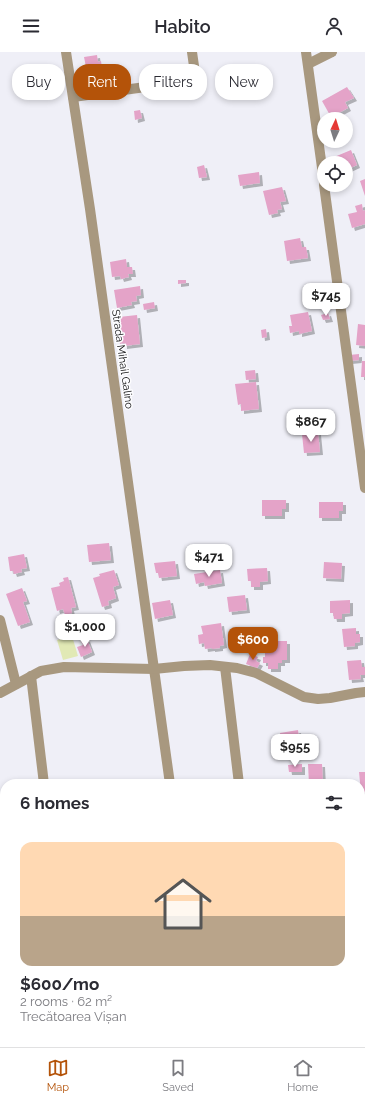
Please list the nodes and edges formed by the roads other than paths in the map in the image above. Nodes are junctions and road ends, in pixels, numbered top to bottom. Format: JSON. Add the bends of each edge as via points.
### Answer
{"nodes":[{"id":1,"x":66,"y":52,"type":"edge"},
{"id":2,"x":192,"y":52,"type":"edge"},
{"id":3,"x":306,"y":52,"type":"edge"},
{"id":4,"x":332,"y":52,"type":"edge"},
{"id":5,"x":308,"y":64,"type":"junction"},
{"id":6,"x":131,"y":90,"type":"edge"},
{"id":7,"x":73,"y":98,"type":"edge"},
{"id":8,"x":73,"y":100,"type":"edge"},
{"id":9,"x":320,"y":156,"type":"edge"},
{"id":10,"x":325,"y":192,"type":"edge"},
{"id":11,"x":365,"y":488,"type":"edge"},
{"id":12,"x":0,"y":620,"type":"edge"},
{"id":13,"x":225,"y":667,"type":"junction"},
{"id":14,"x":154,"y":669,"type":"junction"},
{"id":15,"x":30,"y":676,"type":"junction"},
{"id":16,"x":16,"y":684,"type":"junction"},
{"id":17,"x":365,"y":692,"type":"edge"},
{"id":18,"x":0,"y":693,"type":"edge"},
{"id":19,"x":43,"y":779,"type":"edge"},
{"id":20,"x":169,"y":779,"type":"edge"},
{"id":21,"x":238,"y":779,"type":"edge"}],
"edges":[{"from":1,"to":7,"type":"street","name":"Strada Mihail Galino"},
{"from":2,"to":6,"type":"street","via":[[196,80]]},
{"from":3,"to":5,"type":"street"},
{"from":4,"to":5,"type":"street"},
{"from":5,"to":9,"type":"street"},
{"from":8,"to":14,"type":"street","name":"Strada Mihail Galino"},
{"from":10,"to":11,"type":"street"},
{"from":12,"to":16,"type":"street"},
{"from":13,"to":14,"type":"street","via":[[210,665]]},
{"from":13,"to":17,"type":"street","via":[[256,672],[304,697],[318,699]]},
{"from":13,"to":21,"type":"street"},
{"from":14,"to":15,"type":"street","via":[[64,667],[41,671]]},
{"from":14,"to":20,"type":"street","name":"Strada Mihail Galino"},
{"from":15,"to":16,"type":"street"},
{"from":15,"to":19,"type":"street"},
{"from":16,"to":18,"type":"street"}]}
